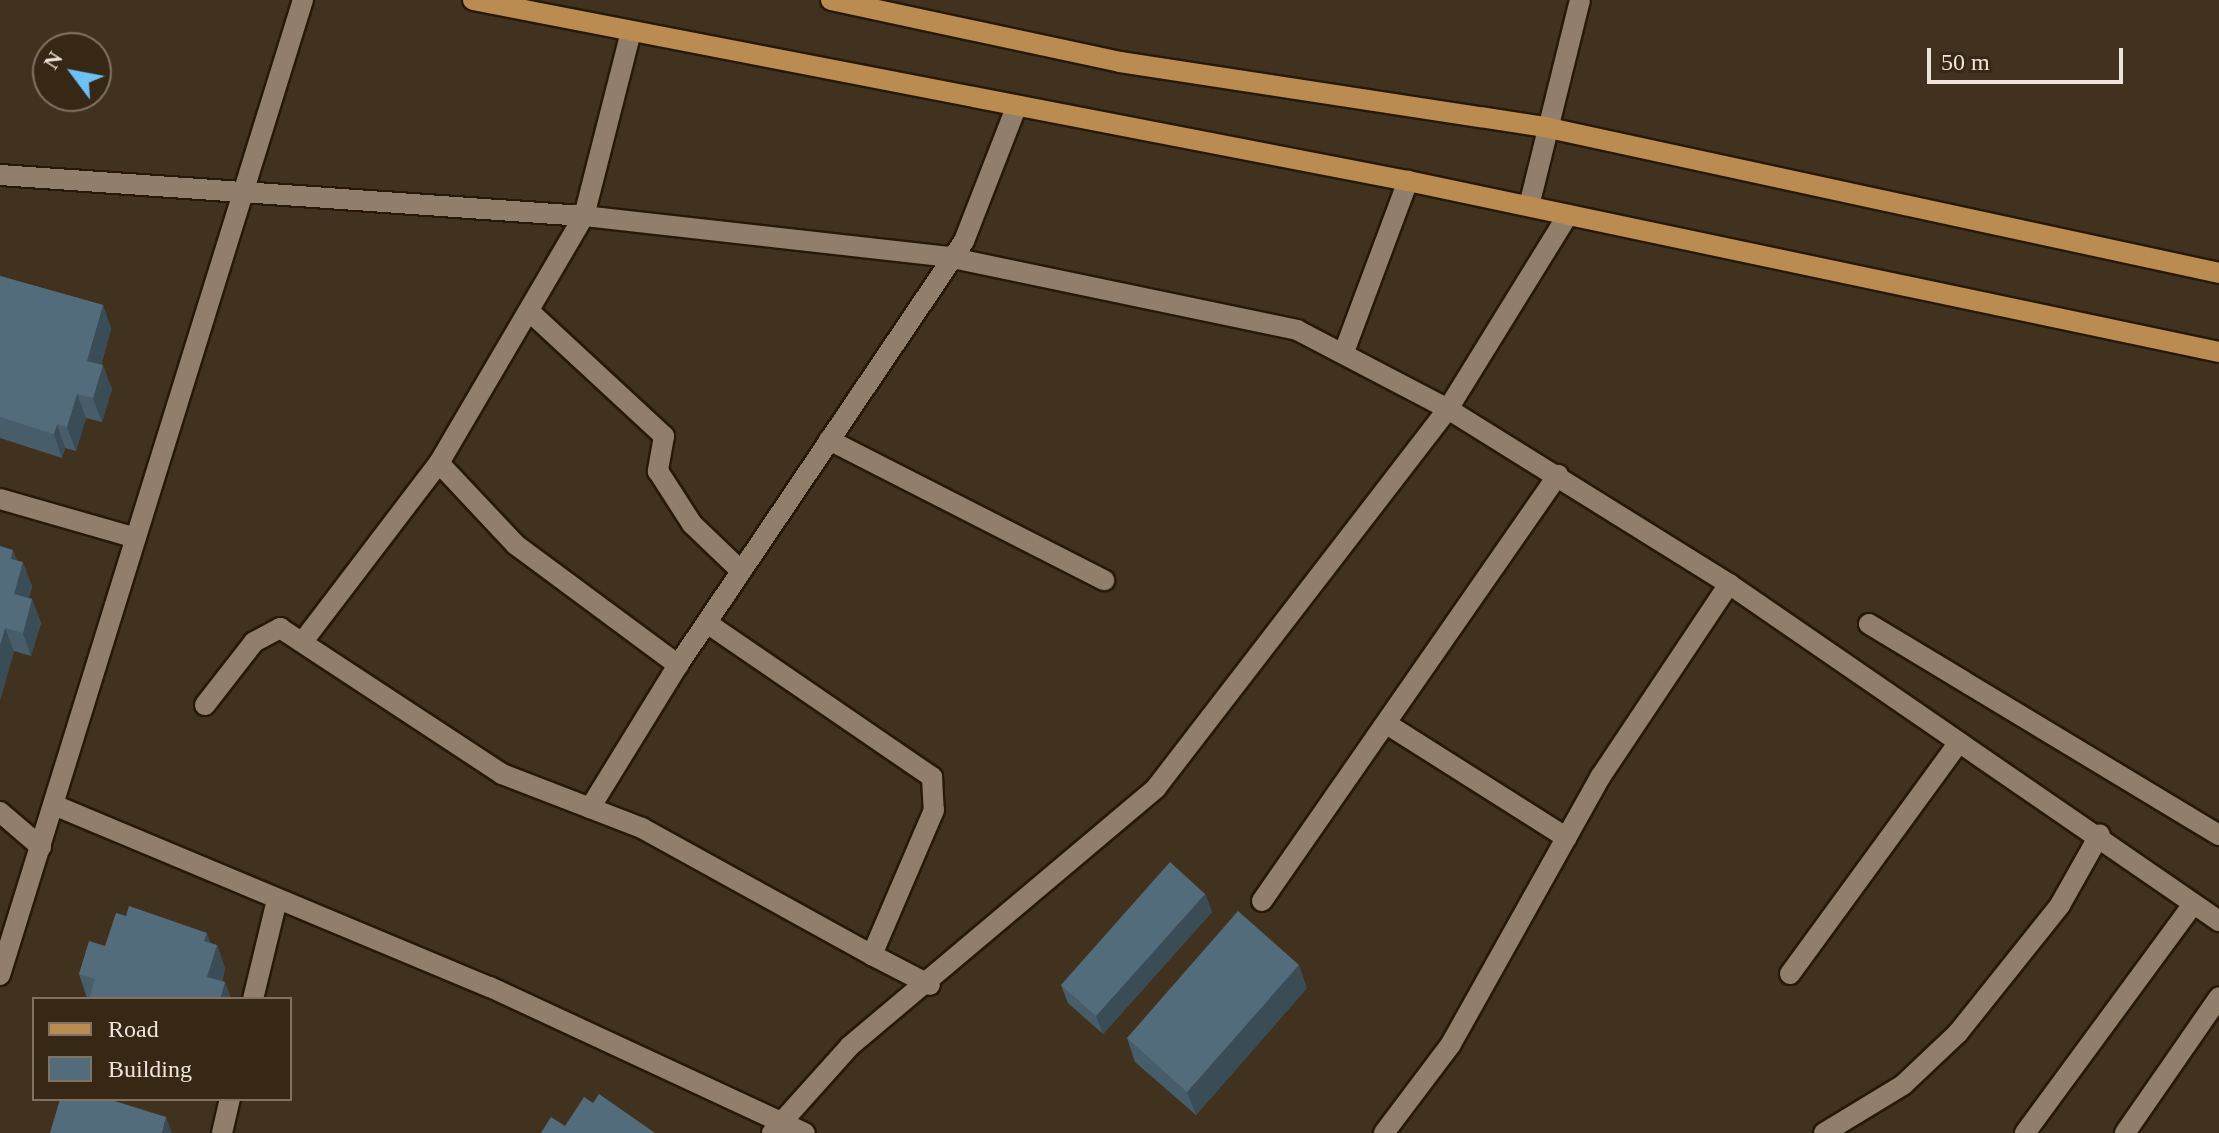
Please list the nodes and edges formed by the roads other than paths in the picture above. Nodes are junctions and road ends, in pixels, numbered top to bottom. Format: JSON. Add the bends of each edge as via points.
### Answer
{"nodes":[{"id":1,"x":303,"y":0,"type":"edge"},
{"id":2,"x":473,"y":0,"type":"edge"},
{"id":3,"x":831,"y":0,"type":"edge"},
{"id":4,"x":1580,"y":0,"type":"edge"},
{"id":5,"x":630,"y":35,"type":"junction"},
{"id":6,"x":1015,"y":110,"type":"junction"},
{"id":7,"x":1549,"y":128,"type":"junction"},
{"id":8,"x":0,"y":175,"type":"edge"},
{"id":9,"x":1408,"y":181,"type":"junction"},
{"id":10,"x":242,"y":189,"type":"junction"},
{"id":11,"x":1529,"y":206,"type":"junction"},
{"id":12,"x":1568,"y":215,"type":"junction"},
{"id":13,"x":584,"y":216,"type":"junction"},
{"id":14,"x":948,"y":257,"type":"junction"},
{"id":15,"x":2219,"y":273,"type":"edge"},
{"id":16,"x":529,"y":311,"type":"junction"},
{"id":17,"x":1344,"y":352,"type":"junction"},
{"id":18,"x":2219,"y":352,"type":"edge"},
{"id":19,"x":1448,"y":409,"type":"junction"},
{"id":20,"x":829,"y":440,"type":"junction"},
{"id":21,"x":439,"y":463,"type":"junction"},
{"id":22,"x":1558,"y":475,"type":"junction"},
{"id":23,"x":0,"y":499,"type":"edge"},
{"id":24,"x":136,"y":538,"type":"junction"},
{"id":25,"x":741,"y":571,"type":"junction"},
{"id":26,"x":1104,"y":580,"type":"dead end"},
{"id":27,"x":1729,"y":584,"type":"junction"},
{"id":28,"x":707,"y":623,"type":"junction"},
{"id":29,"x":1869,"y":624,"type":"dead end"},
{"id":30,"x":304,"y":640,"type":"junction"},
{"id":31,"x":678,"y":665,"type":"junction"},
{"id":32,"x":205,"y":705,"type":"dead end"},
{"id":33,"x":1390,"y":726,"type":"junction"},
{"id":34,"x":1956,"y":746,"type":"junction"},
{"id":35,"x":54,"y":805,"type":"junction"},
{"id":36,"x":590,"y":808,"type":"junction"},
{"id":37,"x":0,"y":812,"type":"edge"},
{"id":38,"x":2100,"y":834,"type":"junction"},
{"id":39,"x":2219,"y":835,"type":"edge"},
{"id":40,"x":1567,"y":838,"type":"junction"},
{"id":41,"x":41,"y":847,"type":"junction"},
{"id":42,"x":277,"y":900,"type":"junction"},
{"id":43,"x":1262,"y":901,"type":"dead end"},
{"id":44,"x":2193,"y":904,"type":"junction"},
{"id":45,"x":2219,"y":921,"type":"edge"},
{"id":46,"x":872,"y":955,"type":"junction"},
{"id":47,"x":1790,"y":974,"type":"dead end"},
{"id":48,"x":0,"y":975,"type":"edge"},
{"id":49,"x":930,"y":985,"type":"junction"},
{"id":50,"x":253,"y":997,"type":"edge"},
{"id":51,"x":2219,"y":997,"type":"edge"},
{"id":52,"x":230,"y":1101,"type":"edge"},
{"id":53,"x":776,"y":1127,"type":"edge"},
{"id":54,"x":222,"y":1133,"type":"edge"},
{"id":55,"x":805,"y":1133,"type":"edge"},
{"id":56,"x":1384,"y":1133,"type":"edge"},
{"id":57,"x":1824,"y":1133,"type":"edge"},
{"id":58,"x":2025,"y":1133,"type":"edge"},
{"id":59,"x":2125,"y":1133,"type":"edge"}],
"edges":[{"from":1,"to":10,"type":"street"},
{"from":2,"to":5,"type":"main road"},
{"from":3,"to":7,"type":"main road","via":[[1120,62]]},
{"from":4,"to":7,"type":"street"},
{"from":5,"to":6,"type":"main road"},
{"from":5,"to":13,"type":"street"},
{"from":6,"to":9,"type":"main road"},
{"from":6,"to":14,"type":"street","via":[[964,241]]},
{"from":7,"to":11,"type":"street"},
{"from":7,"to":15,"type":"main road"},
{"from":8,"to":10,"type":"street"},
{"from":9,"to":11,"type":"main road"},
{"from":9,"to":17,"type":"street"},
{"from":10,"to":13,"type":"street"},
{"from":10,"to":24,"type":"street"},
{"from":11,"to":12,"type":"main road"},
{"from":12,"to":18,"type":"main road"},
{"from":12,"to":19,"type":"street"},
{"from":13,"to":14,"type":"street"},
{"from":13,"to":16,"type":"street"},
{"from":14,"to":17,"type":"street","via":[[1269,321]]},
{"from":14,"to":20,"type":"street"},
{"from":16,"to":21,"type":"street"},
{"from":16,"to":25,"type":"street","via":[[664,436],[658,471],[692,524]]},
{"from":17,"to":19,"type":"street"},
{"from":19,"to":22,"type":"street"},
{"from":19,"to":49,"type":"street","via":[[1149,797]]},
{"from":20,"to":25,"type":"street"},
{"from":20,"to":26,"type":"street"},
{"from":21,"to":30,"type":"street"},
{"from":21,"to":31,"type":"street","via":[[516,545]]},
{"from":22,"to":27,"type":"street"},
{"from":22,"to":33,"type":"street"},
{"from":23,"to":24,"type":"street"},
{"from":24,"to":35,"type":"street"},
{"from":25,"to":28,"type":"street"},
{"from":27,"to":34,"type":"street"},
{"from":27,"to":40,"type":"street","via":[[1621,742]]},
{"from":28,"to":31,"type":"street"},
{"from":28,"to":46,"type":"street","via":[[932,777],[934,810]]},
{"from":29,"to":39,"type":"street"},
{"from":30,"to":32,"type":"street","via":[[280,628],[267,630]]},
{"from":30,"to":36,"type":"street","via":[[502,774]]},
{"from":31,"to":36,"type":"street"},
{"from":33,"to":40,"type":"street"},
{"from":33,"to":43,"type":"street"},
{"from":34,"to":38,"type":"street"},
{"from":34,"to":47,"type":"street"},
{"from":35,"to":41,"type":"street"},
{"from":35,"to":42,"type":"street"},
{"from":36,"to":46,"type":"street","via":[[642,828]]},
{"from":37,"to":41,"type":"street"},
{"from":38,"to":44,"type":"street"},
{"from":38,"to":57,"type":"street","via":[[2060,905],[1958,1033],[1903,1085]]},
{"from":40,"to":56,"type":"street","via":[[1451,1044]]},
{"from":41,"to":48,"type":"street"},
{"from":42,"to":50,"type":"street"},
{"from":42,"to":53,"type":"street","via":[[490,987]]},
{"from":44,"to":45,"type":"street"},
{"from":44,"to":58,"type":"street"},
{"from":46,"to":49,"type":"street"},
{"from":49,"to":53,"type":"street","via":[[850,1046]]},
{"from":51,"to":59,"type":"street"},
{"from":52,"to":54,"type":"street"},
{"from":53,"to":55,"type":"street"}]}
